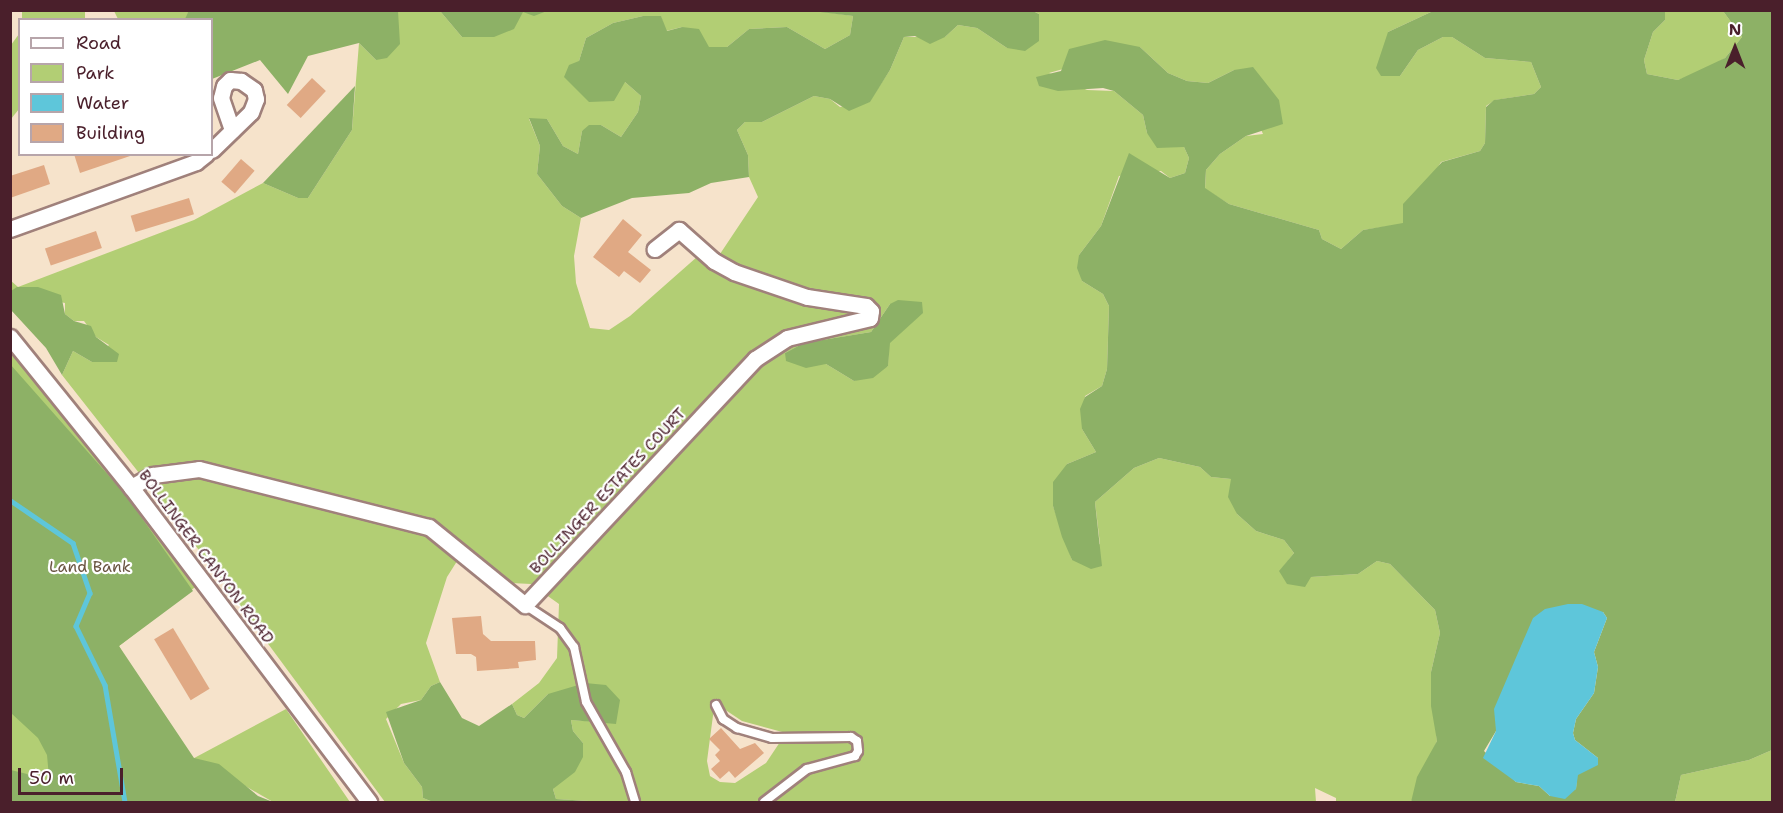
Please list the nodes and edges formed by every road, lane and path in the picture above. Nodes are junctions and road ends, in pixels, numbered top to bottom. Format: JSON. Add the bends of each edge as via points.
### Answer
{"nodes":[{"id":1,"x":232,"y":130,"type":"dead end"},
{"id":2,"x":213,"y":149,"type":"edge"},
{"id":3,"x":204,"y":156,"type":"edge"},
{"id":4,"x":10,"y":229,"type":"edge"},
{"id":5,"x":655,"y":249,"type":"dead end"},
{"id":6,"x":10,"y":337,"type":"edge"},
{"id":7,"x":131,"y":487,"type":"junction"},
{"id":8,"x":525,"y":605,"type":"junction"},
{"id":9,"x":716,"y":705,"type":"dead end"},
{"id":10,"x":369,"y":802,"type":"edge"},
{"id":11,"x":635,"y":802,"type":"edge"},
{"id":12,"x":764,"y":802,"type":"edge"}],
"edges":[{"from":1,"to":2,"type":"street"},
{"from":3,"to":4,"type":"street"},
{"from":5,"to":8,"type":"street","name":"BOLLINGER ESTATES COURT","via":[[679,230],[714,261],[734,272],[807,297],[866,306],[871,311],[870,318],[787,338],[755,358]]},
{"from":6,"to":7,"type":"street","name":"BOLLINGER CANYON ROAD"},
{"from":7,"to":8,"type":"street","via":[[174,470],[199,469],[429,527]]},
{"from":7,"to":10,"type":"street","name":"BOLLINGER CANYON ROAD"},
{"from":8,"to":11,"type":"lane","via":[[560,628],[574,647],[586,702],[626,772]]},
{"from":9,"to":12,"type":"lane","via":[[723,719],[737,728],[772,738],[851,737],[857,741],[855,756],[807,769]]}]}
